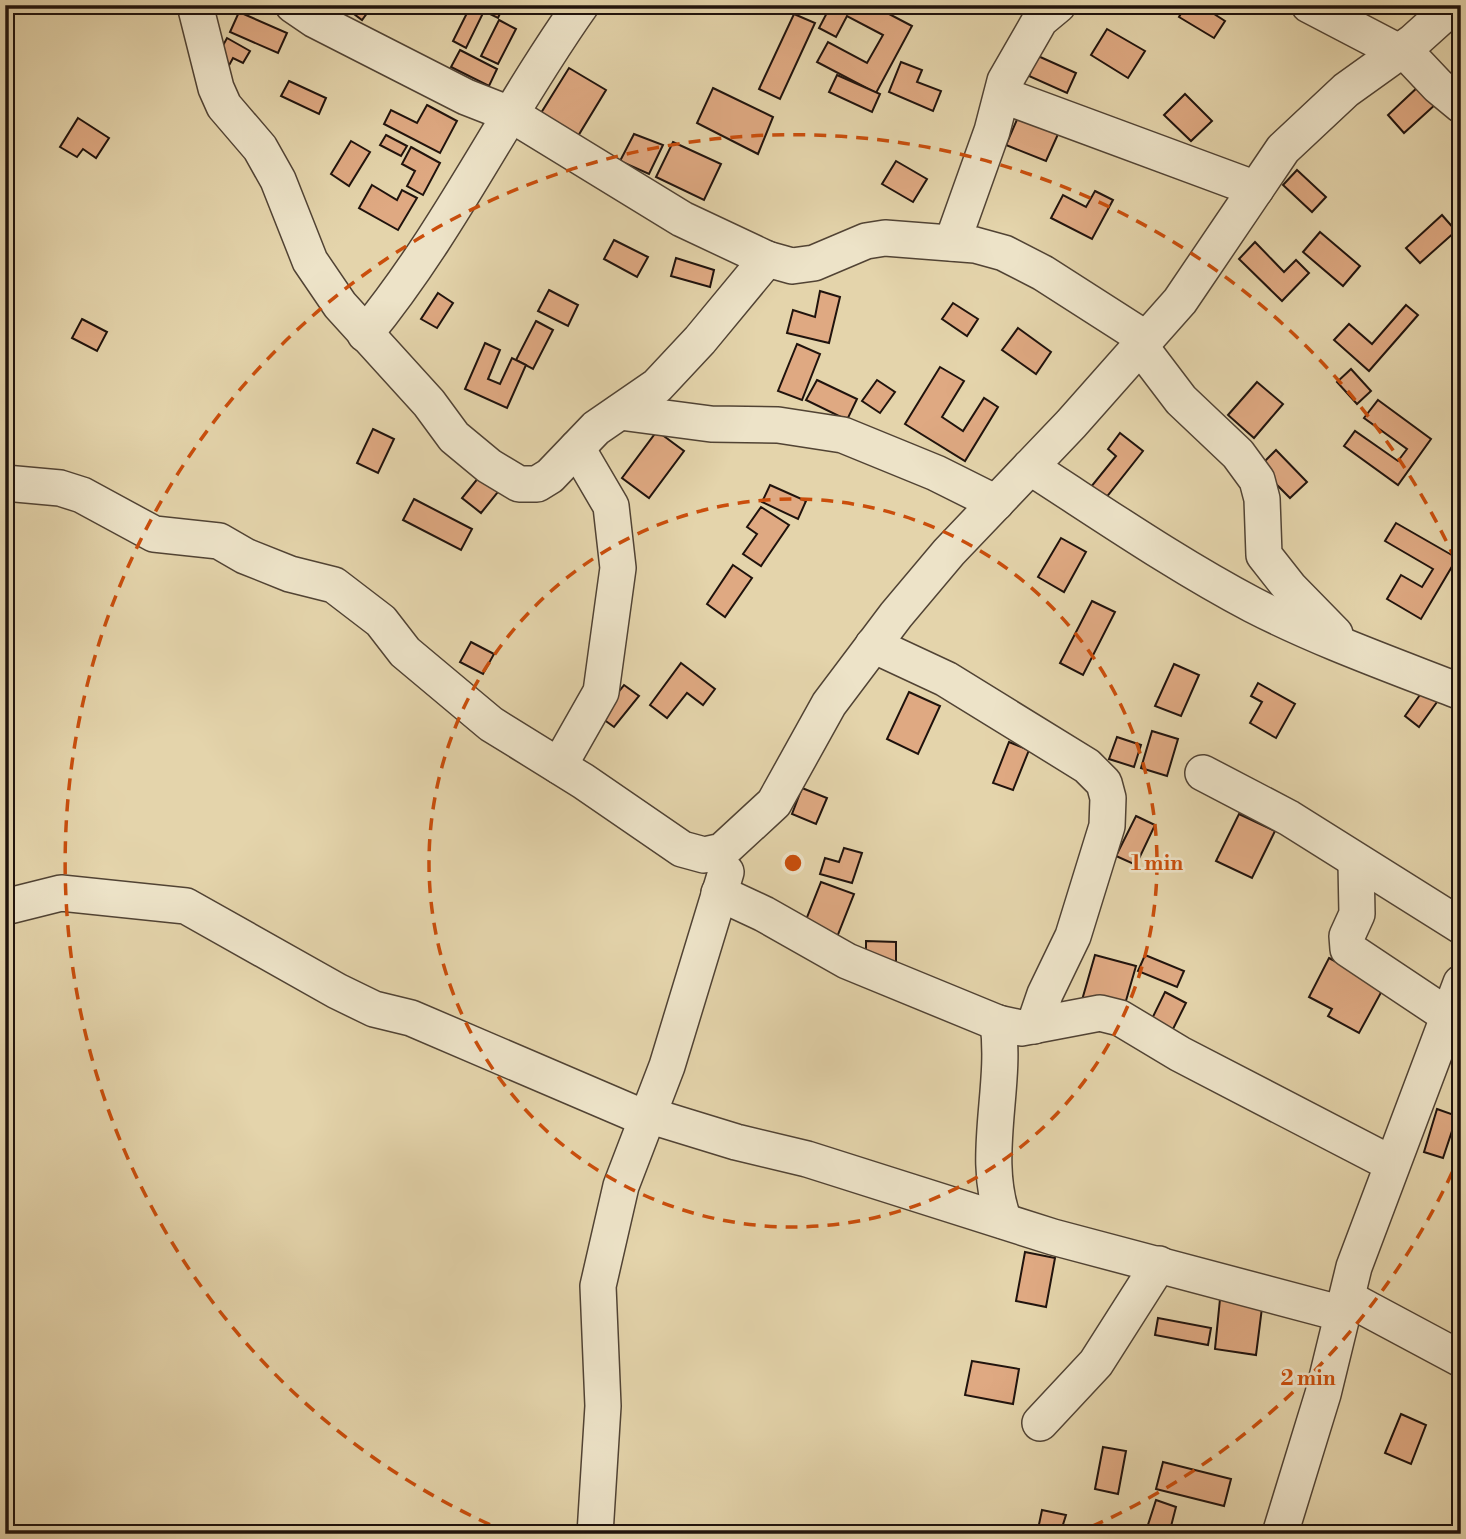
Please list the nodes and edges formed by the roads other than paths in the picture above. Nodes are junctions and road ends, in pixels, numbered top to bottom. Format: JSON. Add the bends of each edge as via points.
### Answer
{"nodes":[{"id":1,"x":195,"y":5,"type":"edge"},
{"id":2,"x":293,"y":5,"type":"edge"},
{"id":3,"x":581,"y":5,"type":"edge"},
{"id":4,"x":1058,"y":5,"type":"edge"},
{"id":5,"x":1310,"y":5,"type":"edge"},
{"id":6,"x":1454,"y":5,"type":"edge"},
{"id":7,"x":1401,"y":51,"type":"junction"},
{"id":8,"x":1002,"y":95,"type":"junction"},
{"id":9,"x":1461,"y":105,"type":"edge"},
{"id":10,"x":512,"y":115,"type":"junction"},
{"id":11,"x":1256,"y":188,"type":"junction"},
{"id":12,"x":952,"y":243,"type":"junction"},
{"id":13,"x":767,"y":260,"type":"junction"},
{"id":14,"x":365,"y":334,"type":"junction"},
{"id":15,"x":1143,"y":343,"type":"junction"},
{"id":16,"x":620,"y":412,"type":"junction"},
{"id":17,"x":577,"y":448,"type":"junction"},
{"id":18,"x":1030,"y":467,"type":"junction"},
{"id":19,"x":5,"y":483,"type":"edge"},
{"id":20,"x":996,"y":503,"type":"junction"},
{"id":21,"x":873,"y":645,"type":"junction"},
{"id":22,"x":1349,"y":647,"type":"junction"},
{"id":23,"x":1461,"y":692,"type":"edge"},
{"id":24,"x":559,"y":766,"type":"junction"},
{"id":25,"x":1203,"y":773,"type":"dead end"},
{"id":26,"x":735,"y":842,"type":"junction"},
{"id":27,"x":1356,"y":863,"type":"junction"},
{"id":28,"x":719,"y":893,"type":"junction"},
{"id":29,"x":5,"y":907,"type":"edge"},
{"id":30,"x":1461,"y":926,"type":"edge"},
{"id":31,"x":1461,"y":983,"type":"edge"},
{"id":32,"x":1447,"y":1015,"type":"junction"},
{"id":33,"x":998,"y":1023,"type":"junction"},
{"id":34,"x":1034,"y":1026,"type":"junction"},
{"id":35,"x":648,"y":1117,"type":"junction"},
{"id":36,"x":1392,"y":1164,"type":"junction"},
{"id":37,"x":1004,"y":1222,"type":"junction"},
{"id":38,"x":1159,"y":1264,"type":"junction"},
{"id":39,"x":1345,"y":1306,"type":"junction"},
{"id":40,"x":1461,"y":1359,"type":"edge"},
{"id":41,"x":1040,"y":1423,"type":"dead end"},
{"id":42,"x":1289,"y":1528,"type":"edge"},
{"id":43,"x":595,"y":1534,"type":"edge"}],
"edges":[{"from":1,"to":14,"type":"street","via":[[224,106],[260,148],[278,180],[310,261]]},
{"from":2,"to":10,"type":"street","via":[[466,97]]},
{"from":3,"to":10,"type":"street"},
{"from":4,"to":8,"type":"street","via":[[1040,20],[1005,81]]},
{"from":5,"to":7,"type":"street"},
{"from":6,"to":7,"type":"street"},
{"from":7,"to":9,"type":"street"},
{"from":7,"to":11,"type":"street","via":[[1346,90],[1283,149]]},
{"from":8,"to":11,"type":"street"},
{"from":8,"to":12,"type":"street"},
{"from":10,"to":13,"type":"street","via":[[682,219]]},
{"from":10,"to":14,"type":"street","via":[[434,241]]},
{"from":11,"to":15,"type":"street","via":[[1180,301]]},
{"from":12,"to":13,"type":"street","via":[[885,238],[866,241],[814,264],[792,266]]},
{"from":12,"to":15,"type":"street","via":[[1004,253],[1043,272]]},
{"from":13,"to":16,"type":"street","via":[[657,386]]},
{"from":14,"to":17,"type":"street","via":[[454,437],[519,484],[537,484],[550,476]]},
{"from":15,"to":18,"type":"street"},
{"from":15,"to":22,"type":"street","via":[[1181,400],[1238,454],[1256,480],[1262,499],[1264,555]]},
{"from":16,"to":17,"type":"street"},
{"from":16,"to":20,"type":"street","via":[[843,435]]},
{"from":17,"to":24,"type":"street","via":[[611,506],[618,568],[601,692]]},
{"from":18,"to":20,"type":"street"},
{"from":18,"to":22,"type":"street","via":[[1253,605]]},
{"from":19,"to":24,"type":"street","via":[[60,488],[155,534],[219,541],[290,574],[334,586],[381,621],[405,652],[491,724]]},
{"from":20,"to":21,"type":"street"},
{"from":21,"to":26,"type":"street","via":[[829,704],[774,803]]},
{"from":21,"to":34,"type":"street","via":[[946,679],[1087,766],[1104,783],[1107,826],[1073,936]]},
{"from":22,"to":23,"type":"street"},
{"from":24,"to":26,"type":"street","via":[[682,849],[704,855]]},
{"from":25,"to":27,"type":"street","via":[[1289,818]]},
{"from":26,"to":28,"type":"street"},
{"from":27,"to":30,"type":"street"},
{"from":27,"to":32,"type":"street","via":[[1357,914],[1347,936],[1348,949]]},
{"from":28,"to":33,"type":"street","via":[[847,961]]},
{"from":28,"to":35,"type":"street"},
{"from":29,"to":35,"type":"street","via":[[61,893],[187,906],[374,1009],[411,1018]]},
{"from":31,"to":32,"type":"street"},
{"from":32,"to":36,"type":"street"},
{"from":33,"to":34,"type":"street"},
{"from":33,"to":37,"type":"street","via":[[1002,1054],[994,1143],[998,1204]]},
{"from":34,"to":36,"type":"street","via":[[1100,1013],[1120,1018]]},
{"from":35,"to":37,"type":"street","via":[[807,1159]]},
{"from":35,"to":43,"type":"street","via":[[621,1186],[598,1286],[603,1406]]},
{"from":36,"to":39,"type":"street","via":[[1354,1267]]},
{"from":37,"to":38,"type":"street"},
{"from":38,"to":39,"type":"street"},
{"from":38,"to":41,"type":"street","via":[[1096,1363]]},
{"from":39,"to":40,"type":"street"},
{"from":39,"to":42,"type":"street"}]}
